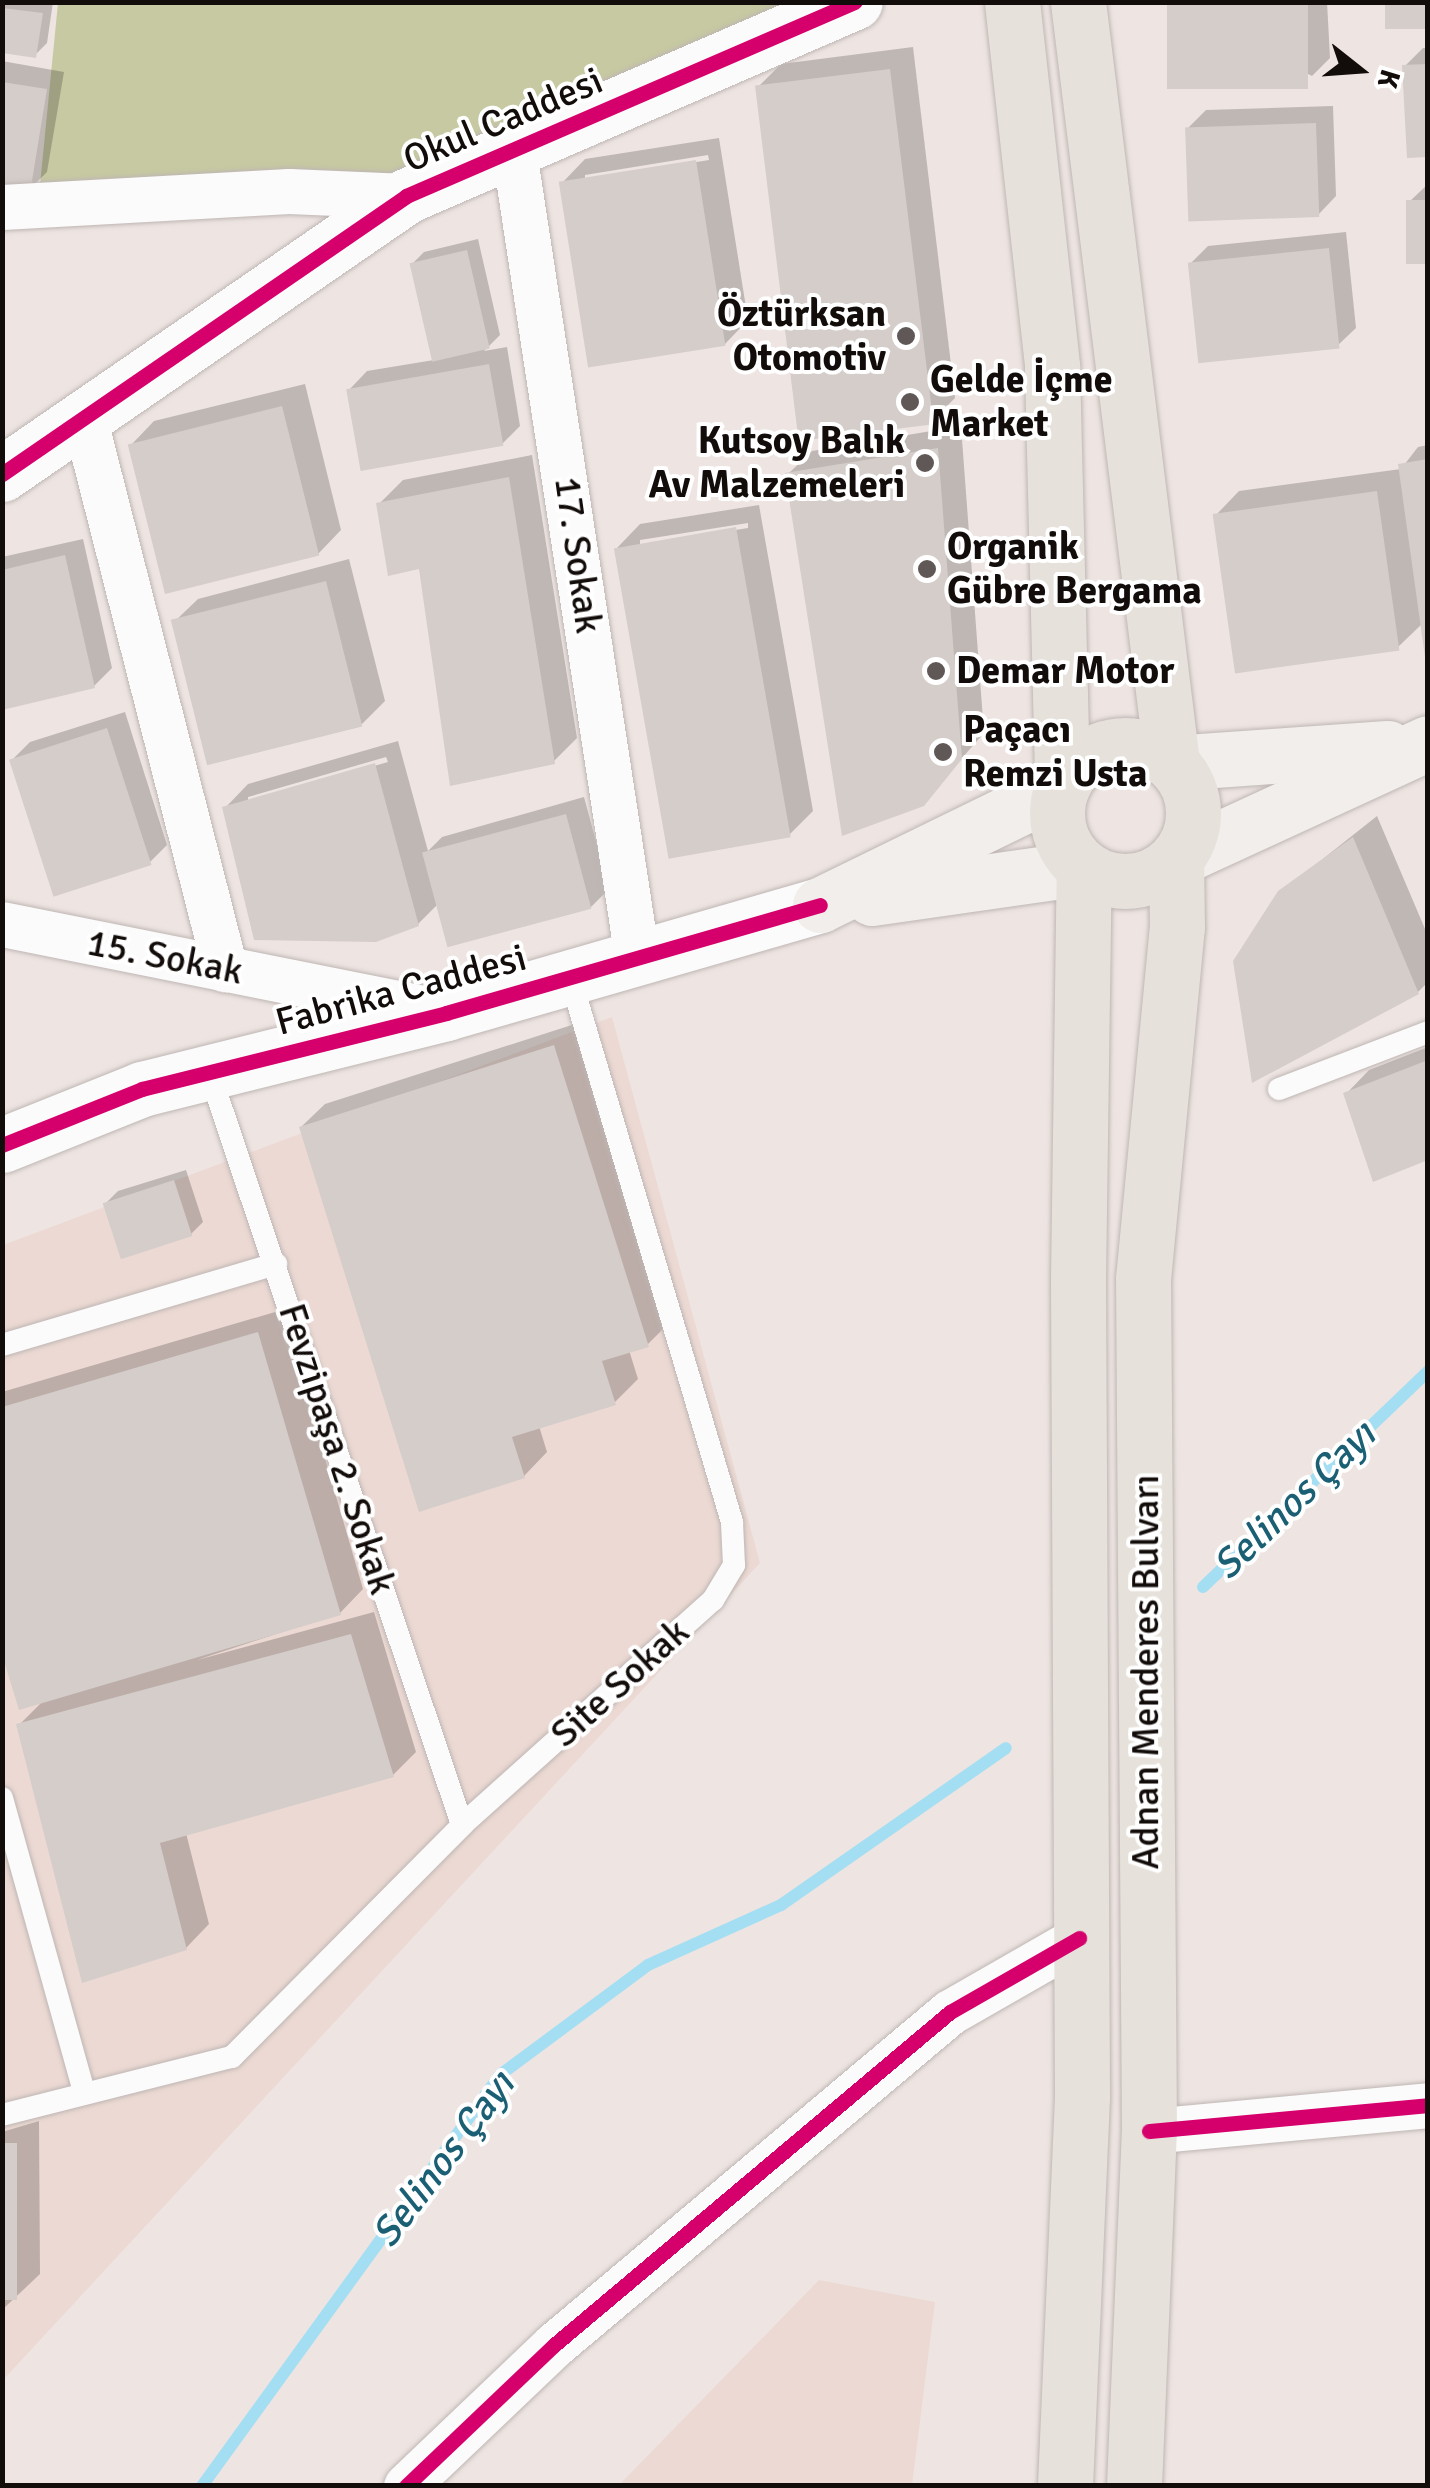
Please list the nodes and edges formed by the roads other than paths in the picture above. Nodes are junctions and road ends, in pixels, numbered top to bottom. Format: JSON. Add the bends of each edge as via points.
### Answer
{"nodes":[{"id":1,"x":855,"y":2,"type":"edge"},
{"id":2,"x":1012,"y":2,"type":"edge"},
{"id":3,"x":1078,"y":2,"type":"edge"},
{"id":4,"x":514,"y":152,"type":"junction"},
{"id":5,"x":406,"y":196,"type":"junction"},
{"id":6,"x":2,"y":208,"type":"edge"},
{"id":7,"x":84,"y":421,"type":"junction"},
{"id":8,"x":2,"y":474,"type":"edge"},
{"id":9,"x":1424,"y":744,"type":"edge"},
{"id":10,"x":1172,"y":763,"type":"junction"},
{"id":11,"x":1062,"y":787,"type":"junction"},
{"id":12,"x":1176,"y":859,"type":"junction"},
{"id":13,"x":1084,"y":868,"type":"junction"},
{"id":14,"x":820,"y":906,"type":"junction"},
{"id":15,"x":2,"y":924,"type":"edge"},
{"id":16,"x":637,"y":958,"type":"junction"},
{"id":17,"x":225,"y":969,"type":"junction"},
{"id":18,"x":570,"y":977,"type":"junction"},
{"id":19,"x":446,"y":1013,"type":"junction"},
{"id":20,"x":1428,"y":1032,"type":"edge"},
{"id":21,"x":210,"y":1074,"type":"junction"},
{"id":22,"x":1279,"y":1089,"type":"dead end"},
{"id":23,"x":2,"y":1145,"type":"edge"},
{"id":24,"x":276,"y":1264,"type":"junction"},
{"id":25,"x":2,"y":1344,"type":"edge"},
{"id":26,"x":2,"y":1798,"type":"edge"},
{"id":27,"x":462,"y":1825,"type":"junction"},
{"id":28,"x":1079,"y":1938,"type":"junction"},
{"id":29,"x":84,"y":2092,"type":"junction"},
{"id":30,"x":1428,"y":2105,"type":"edge"},
{"id":31,"x":2,"y":2114,"type":"edge"},
{"id":32,"x":1149,"y":2131,"type":"junction"},
{"id":33,"x":406,"y":2486,"type":"edge"},
{"id":34,"x":1066,"y":2486,"type":"edge"},
{"id":35,"x":1134,"y":2486,"type":"edge"}],
"edges":[{"from":1,"to":4,"type":"street","name":"Okul Caddesi"},
{"from":2,"to":11,"type":"main road","via":[[1052,367]]},
{"from":3,"to":10,"type":"main road"},
{"from":4,"to":5,"type":"street","name":"Okul Caddesi"},
{"from":4,"to":16,"type":"street","name":"17. Sokak"},
{"from":5,"to":6,"type":"street","via":[[288,191]]},
{"from":5,"to":7,"type":"street","name":"Okul Caddesi"},
{"from":7,"to":8,"type":"street","name":"Okul Caddesi"},
{"from":7,"to":17,"type":"street"},
{"from":9,"to":10,"type":"main road"},
{"from":9,"to":12,"type":"main road"},
{"from":10,"to":11,"type":"main road","via":[[1132,745],[1111,746],[1090,755]]},
{"from":10,"to":12,"type":"main road","via":[[1194,807]]},
{"from":11,"to":13,"type":"main road","via":[[1059,832]]},
{"from":11,"to":14,"type":"main road"},
{"from":12,"to":13,"type":"main road","via":[[1132,881]]},
{"from":12,"to":32,"type":"main road","name":"Adnan Menderes Bulvarı","via":[[1174,966],[1143,1279]]},
{"from":13,"to":14,"type":"main road"},
{"from":13,"to":28,"type":"main road","name":"Adnan Menderes Bulvarı"},
{"from":14,"to":16,"type":"street","name":"Fabrika Caddesi"},
{"from":15,"to":17,"type":"street","name":"15. Sokak"},
{"from":16,"to":18,"type":"street","name":"Fabrika Caddesi"},
{"from":17,"to":19,"type":"street","name":"15. Sokak"},
{"from":18,"to":19,"type":"street","name":"Fabrika Caddesi"},
{"from":18,"to":27,"type":"lane","name":"Site Sokak","via":[[732,1522],[734,1564],[713,1600]]},
{"from":19,"to":21,"type":"street","name":"Fabrika Caddesi"},
{"from":20,"to":22,"type":"lane"},
{"from":21,"to":23,"type":"street","name":"Fabrika Caddesi","via":[[142,1090]]},
{"from":21,"to":24,"type":"lane","name":"Fevzipaşa 2. Sokak"},
{"from":24,"to":25,"type":"lane"},
{"from":24,"to":27,"type":"lane","name":"Fevzipaşa 2. Sokak"},
{"from":26,"to":29,"type":"lane"},
{"from":27,"to":29,"type":"lane","name":"Site Sokak","via":[[232,2057]]},
{"from":28,"to":33,"type":"street","via":[[950,2012],[554,2345]]},
{"from":28,"to":34,"type":"main road","name":"Adnan Menderes Bulvarı","via":[[1082,2097]]},
{"from":29,"to":31,"type":"lane","name":"Site Sokak"},
{"from":30,"to":32,"type":"street"},
{"from":32,"to":35,"type":"main road","name":"Adnan Menderes Bulvarı"}]}
